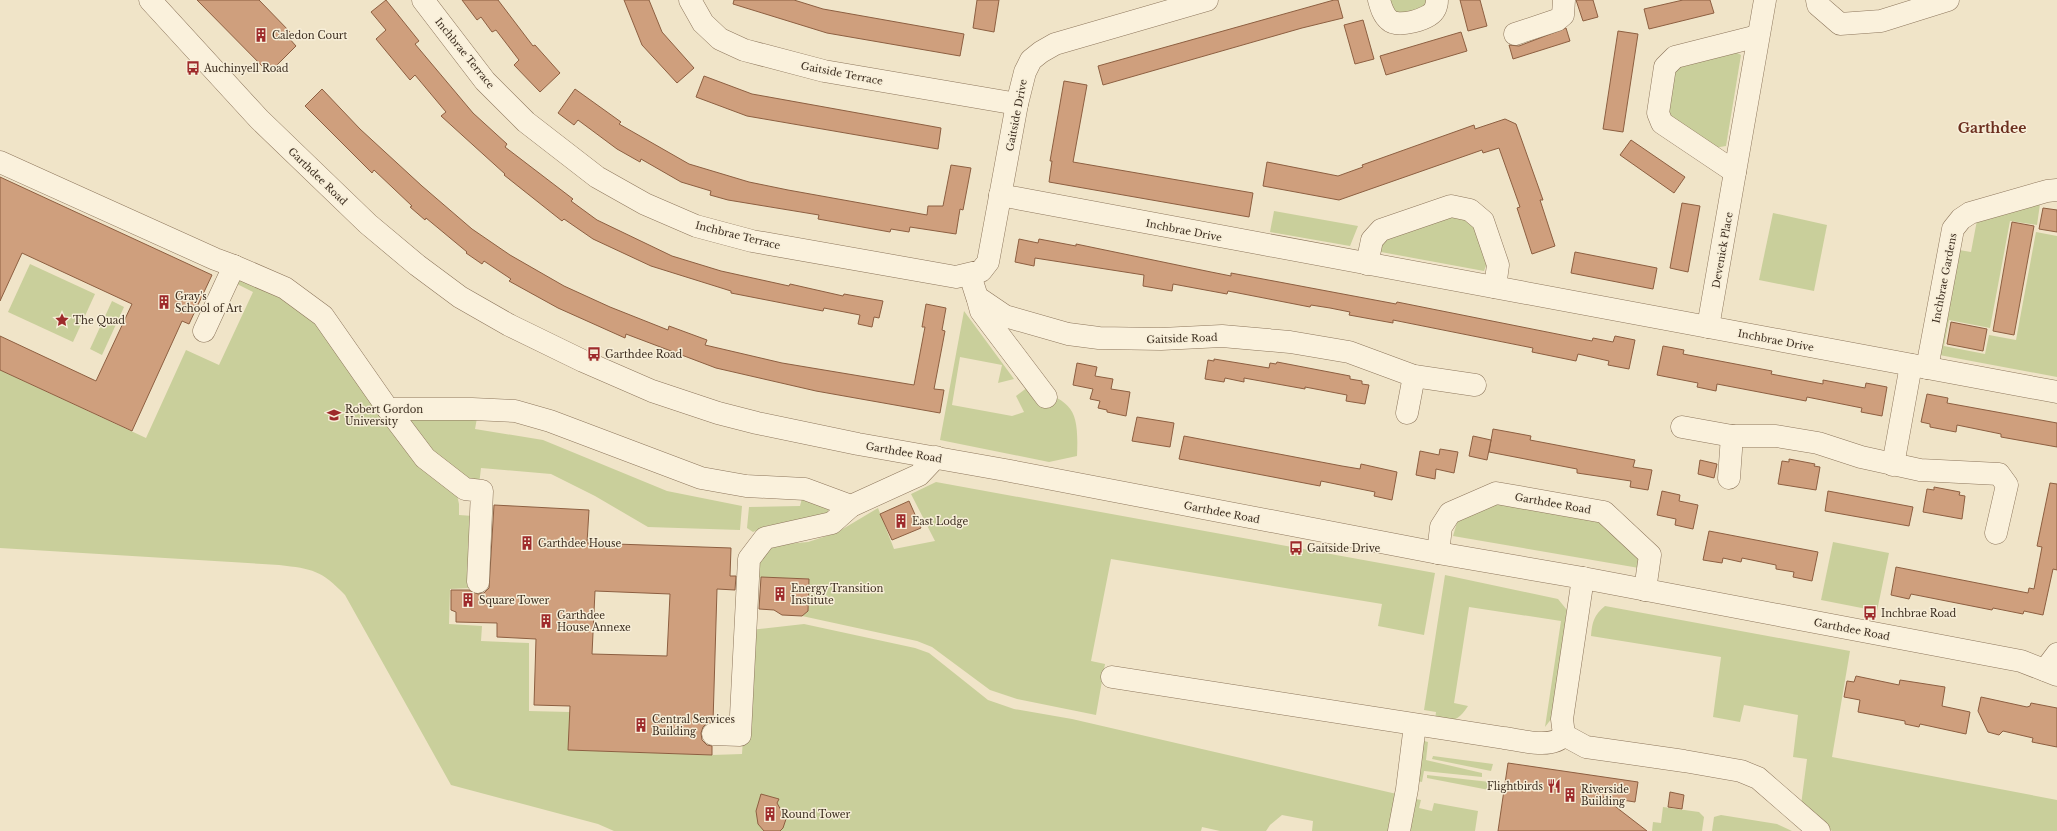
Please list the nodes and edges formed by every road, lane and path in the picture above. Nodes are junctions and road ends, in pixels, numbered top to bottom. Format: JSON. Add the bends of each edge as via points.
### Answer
{"nodes":[{"id":1,"x":150,"y":0,"type":"edge"},
{"id":2,"x":423,"y":0,"type":"edge"},
{"id":3,"x":690,"y":0,"type":"edge"},
{"id":4,"x":1207,"y":0,"type":"edge"},
{"id":5,"x":1379,"y":0,"type":"edge"},
{"id":6,"x":1437,"y":0,"type":"edge"},
{"id":7,"x":1564,"y":0,"type":"edge"},
{"id":8,"x":1765,"y":0,"type":"edge"},
{"id":9,"x":1817,"y":0,"type":"edge"},
{"id":10,"x":1948,"y":0,"type":"edge"},
{"id":11,"x":1515,"y":34,"type":"dead end"},
{"id":12,"x":1758,"y":36,"type":"junction"},
{"id":13,"x":1017,"y":104,"type":"junction"},
{"id":14,"x":0,"y":162,"type":"edge"},
{"id":15,"x":1735,"y":172,"type":"junction"},
{"id":16,"x":2057,"y":190,"type":"edge"},
{"id":17,"x":1000,"y":195,"type":"junction"},
{"id":18,"x":1367,"y":264,"type":"junction"},
{"id":19,"x":234,"y":266,"type":"junction"},
{"id":20,"x":970,"y":275,"type":"junction"},
{"id":21,"x":1494,"y":287,"type":"junction"},
{"id":22,"x":978,"y":297,"type":"junction"},
{"id":23,"x":1708,"y":327,"type":"junction"},
{"id":24,"x":204,"y":331,"type":"dead end"},
{"id":25,"x":1919,"y":366,"type":"junction"},
{"id":26,"x":1414,"y":376,"type":"junction"},
{"id":27,"x":1475,"y":385,"type":"dead end"},
{"id":28,"x":2057,"y":392,"type":"edge"},
{"id":29,"x":1046,"y":397,"type":"dead end"},
{"id":30,"x":388,"y":409,"type":"junction"},
{"id":31,"x":1407,"y":413,"type":"dead end"},
{"id":32,"x":1682,"y":426,"type":"dead end"},
{"id":33,"x":1732,"y":436,"type":"junction"},
{"id":34,"x":936,"y":457,"type":"junction"},
{"id":35,"x":1893,"y":464,"type":"junction"},
{"id":36,"x":1728,"y":478,"type":"dead end"},
{"id":37,"x":851,"y":506,"type":"junction"},
{"id":38,"x":1996,"y":534,"type":"dead end"},
{"id":39,"x":1438,"y":553,"type":"junction"},
{"id":40,"x":1583,"y":578,"type":"junction"},
{"id":41,"x":478,"y":582,"type":"dead end"},
{"id":42,"x":1645,"y":590,"type":"junction"},
{"id":43,"x":2053,"y":666,"type":"edge"},
{"id":44,"x":1112,"y":677,"type":"dead end"},
{"id":45,"x":1415,"y":725,"type":"junction"},
{"id":46,"x":713,"y":734,"type":"dead end"},
{"id":47,"x":1564,"y":735,"type":"junction"},
{"id":48,"x":1399,"y":831,"type":"edge"},
{"id":49,"x":1818,"y":831,"type":"edge"}],
"edges":[{"from":1,"to":34,"type":"street","name":"Garthdee Road","via":[[259,120],[368,224],[440,283],[481,310],[538,340],[652,391],[757,423]]},
{"from":2,"to":20,"type":"street","name":"Inchbrae Terrace","via":[[485,80],[526,122],[597,177],[645,204],[696,226],[752,241],[949,276]]},
{"from":3,"to":13,"type":"street","name":"Gaitside Terrace","via":[[703,23],[720,39],[744,50],[824,71]]},
{"from":4,"to":13,"type":"street","name":"Gaitside Drive","via":[[1045,49],[1031,60],[1024,72]]},
{"from":5,"to":6,"type":"street","via":[[1383,12],[1390,21],[1400,24],[1427,17],[1435,10]]},
{"from":7,"to":11,"type":"street","via":[[1563,15],[1557,20]]},
{"from":8,"to":12,"type":"street","name":"Devenick Place"},
{"from":9,"to":10,"type":"street","via":[[1818,5],[1840,24],[1881,21]]},
{"from":12,"to":15,"type":"street","name":"Devenick Place"},
{"from":12,"to":15,"type":"street","via":[[1675,57],[1666,67],[1658,113],[1662,123]]},
{"from":13,"to":17,"type":"street","name":"Gaitside Drive"},
{"from":14,"to":19,"type":"street"},
{"from":15,"to":23,"type":"street","name":"Devenick Place"},
{"from":16,"to":25,"type":"street","name":"Inchbrae Gardens","via":[[1970,213],[1957,224]]},
{"from":17,"to":18,"type":"street","name":"Inchbrae Drive"},
{"from":17,"to":20,"type":"street","name":"Gaitside Drive","via":[[988,262],[981,271]]},
{"from":18,"to":21,"type":"street","name":"Inchbrae Drive"},
{"from":18,"to":21,"type":"street","via":[[1372,240],[1381,230],[1451,206],[1464,208],[1483,221],[1498,265]]},
{"from":19,"to":24,"type":"street"},
{"from":19,"to":30,"type":"street","via":[[285,288],[323,316]]},
{"from":20,"to":22,"type":"street"},
{"from":21,"to":23,"type":"street","name":"Inchbrae Drive"},
{"from":22,"to":26,"type":"street","name":"Gaitside Road","via":[[1005,316],[1068,334],[1099,338],[1161,339],[1222,336],[1290,342],[1349,352]]},
{"from":22,"to":29,"type":"street","via":[[981,311]]},
{"from":23,"to":25,"type":"street","name":"Inchbrae Drive"},
{"from":25,"to":28,"type":"street","name":"Inchbrae Drive"},
{"from":25,"to":35,"type":"street","name":"Inchbrae Gardens"},
{"from":26,"to":27,"type":"street","name":"Gaitside Road"},
{"from":26,"to":31,"type":"street"},
{"from":30,"to":37,"type":"street","via":[[515,412],[550,421],[702,478],[746,486],[805,489]]},
{"from":30,"to":41,"type":"street","via":[[425,458],[465,489],[482,491]]},
{"from":32,"to":33,"type":"street"},
{"from":33,"to":35,"type":"street","via":[[1776,436],[1818,443]]},
{"from":33,"to":36,"type":"street"},
{"from":34,"to":37,"type":"street","via":[[919,475]]},
{"from":34,"to":39,"type":"street","name":"Garthdee Road"},
{"from":35,"to":38,"type":"street","via":[[1920,470],[1999,474],[2007,485]]},
{"from":37,"to":46,"type":"street","via":[[832,523],[765,538],[749,559],[740,735]]},
{"from":39,"to":40,"type":"street","name":"Garthdee Road"},
{"from":39,"to":42,"type":"street","name":"Garthdee Road","via":[[1441,527],[1450,513],[1496,493],[1604,512],[1650,555]]},
{"from":40,"to":42,"type":"street","name":"Garthdee Road"},
{"from":40,"to":47,"type":"street","via":[[1562,719]]},
{"from":42,"to":43,"type":"street","name":"Garthdee Road"},
{"from":44,"to":45,"type":"street"},
{"from":45,"to":47,"type":"street","via":[[1548,743],[1558,741]]},
{"from":45,"to":48,"type":"street"},
{"from":47,"to":49,"type":"street","via":[[1586,747],[1741,771],[1758,778]]}]}
